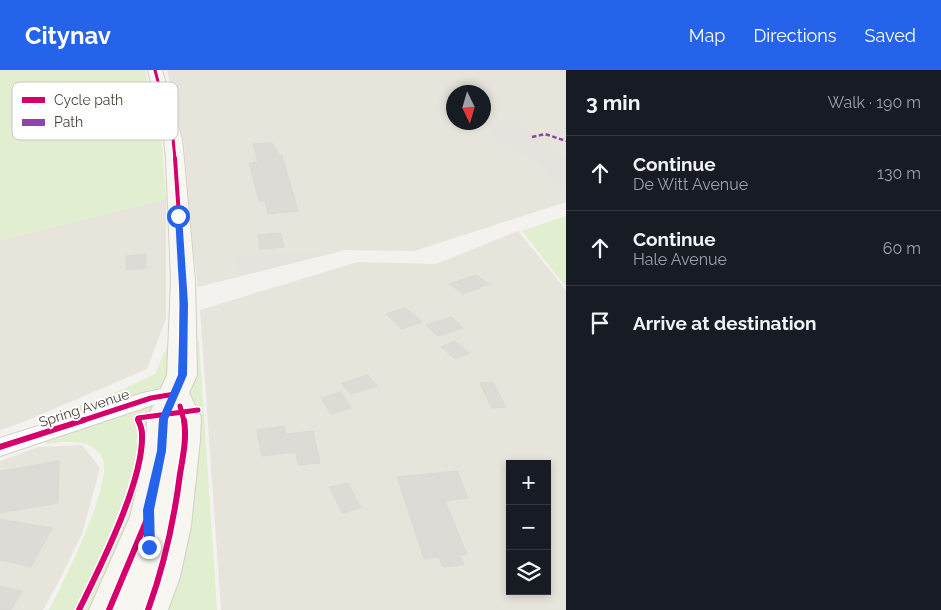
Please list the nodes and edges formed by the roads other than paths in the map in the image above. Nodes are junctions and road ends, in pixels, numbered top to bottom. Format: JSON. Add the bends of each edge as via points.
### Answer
{"nodes":[{"id":1,"x":173,"y":140,"type":"edge"},
{"id":2,"x":175,"y":394,"type":"junction"},
{"id":3,"x":0,"y":447,"type":"edge"},
{"id":4,"x":149,"y":532,"type":"junction"},
{"id":5,"x":109,"y":610,"type":"edge"},
{"id":6,"x":126,"y":610,"type":"edge"},
{"id":7,"x":148,"y":610,"type":"edge"}],
"edges":[{"from":1,"to":2,"type":"street","via":[[183,280],[182,375]]},
{"from":2,"to":3,"type":"street","name":"Spring Avenue","via":[[151,398]]},
{"from":2,"to":4,"type":"street","via":[[164,419]]},
{"from":2,"to":7,"type":"street","via":[[185,417],[184,440],[173,526],[161,577]]},
{"from":4,"to":5,"type":"street"},
{"from":4,"to":6,"type":"street"}]}
